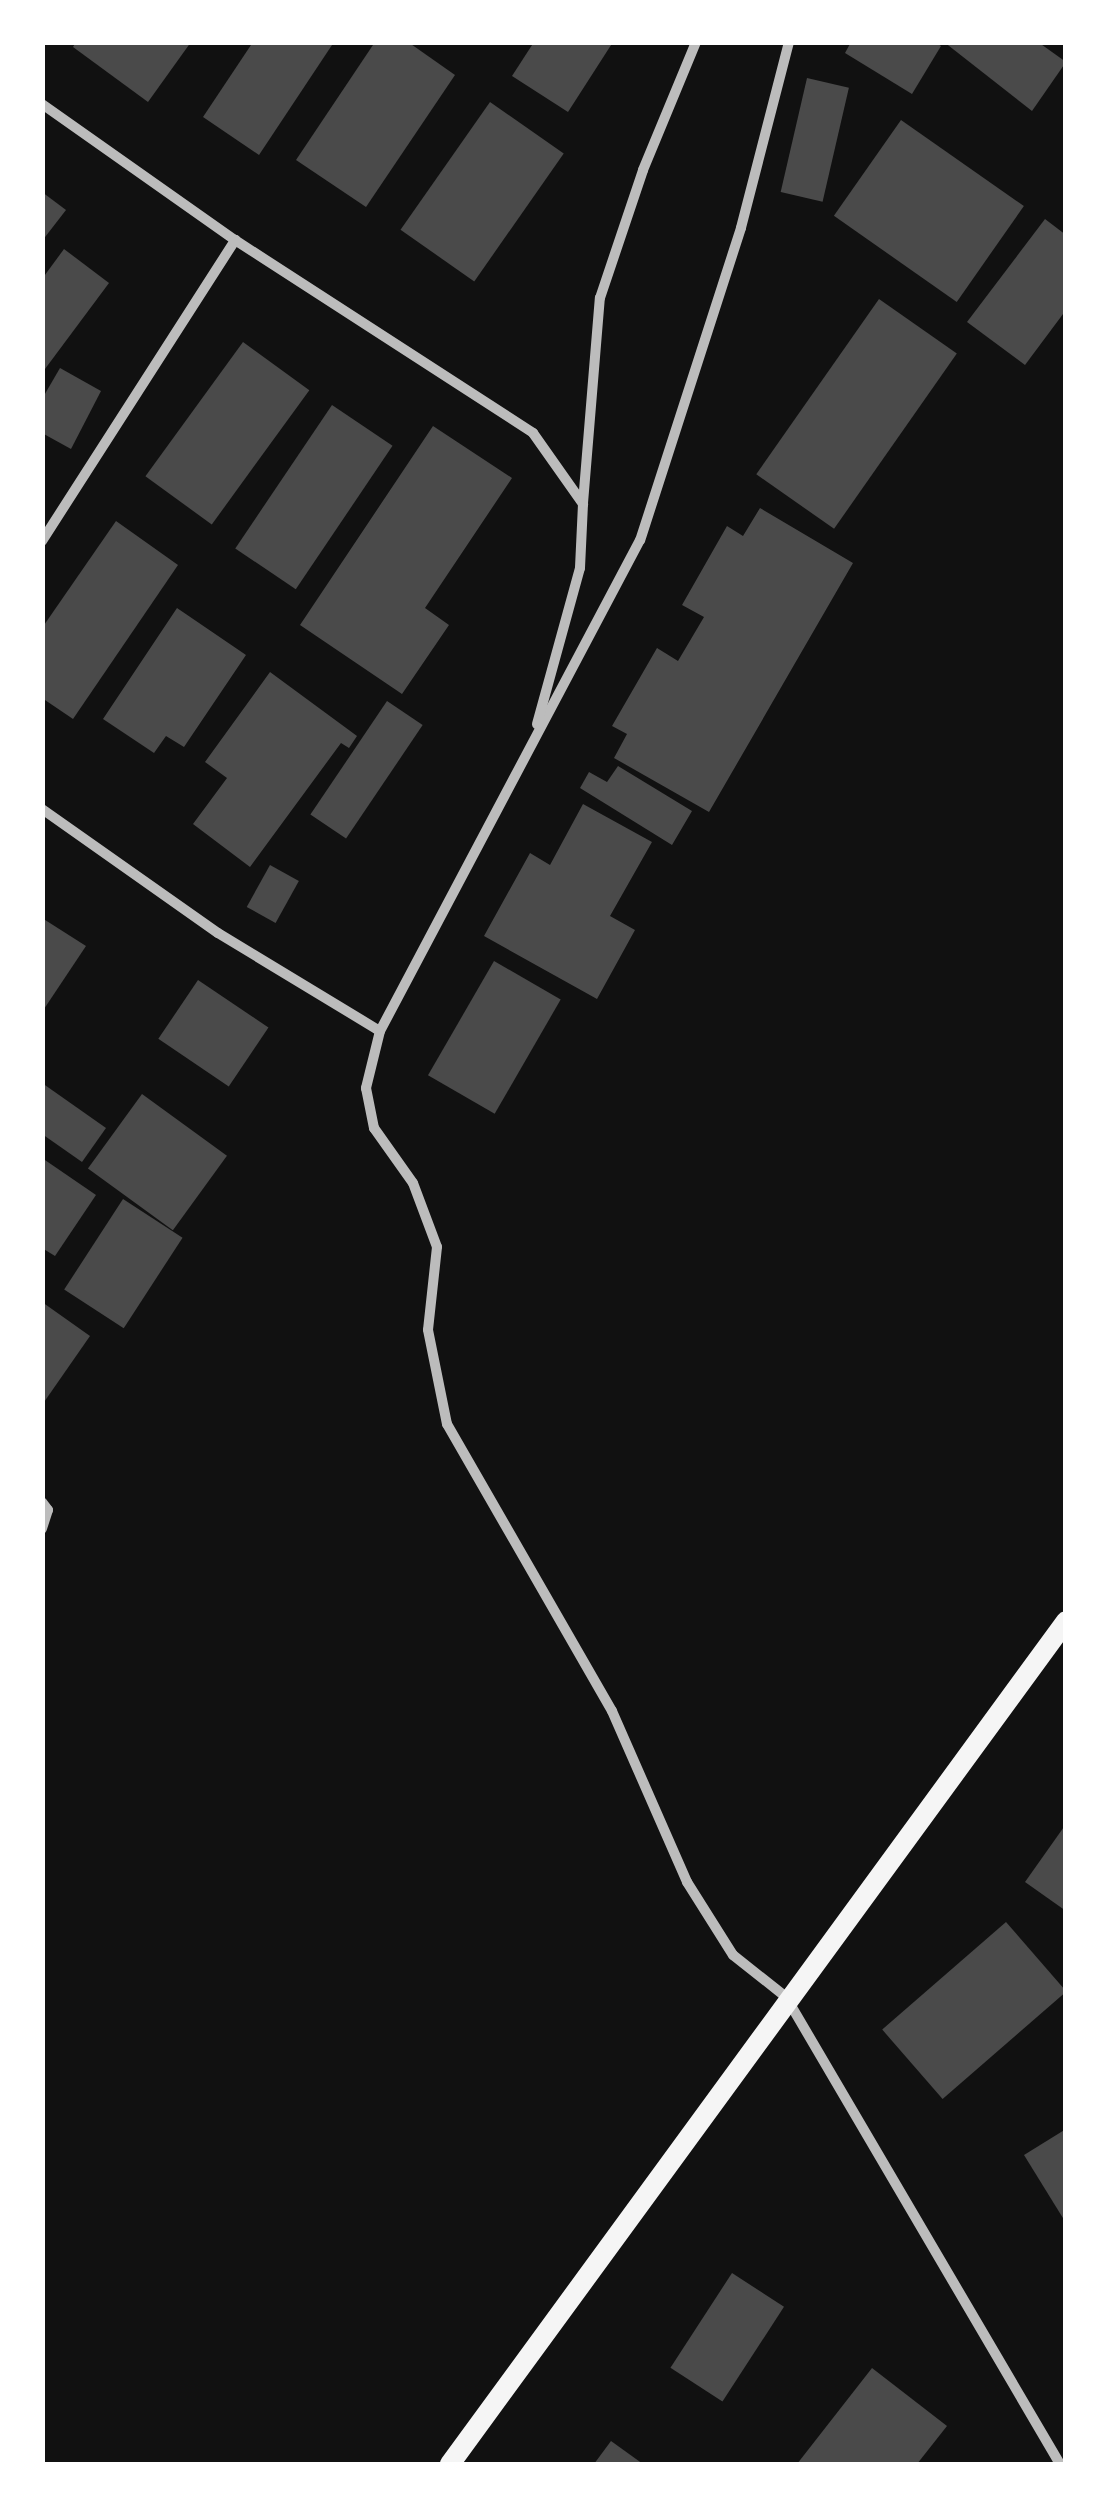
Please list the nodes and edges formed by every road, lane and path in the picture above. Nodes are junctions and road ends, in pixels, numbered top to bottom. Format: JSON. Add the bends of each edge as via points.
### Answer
{"nodes":[{"id":1,"x":696,"y":42,"type":"edge"},
{"id":2,"x":790,"y":42,"type":"edge"},
{"id":3,"x":42,"y":104,"type":"edge"},
{"id":4,"x":235,"y":240,"type":"junction"},
{"id":5,"x":583,"y":504,"type":"junction"},
{"id":6,"x":42,"y":541,"type":"edge"},
{"id":7,"x":532,"y":747,"type":"junction"},
{"id":8,"x":42,"y":809,"type":"edge"},
{"id":9,"x":380,"y":1031,"type":"junction"},
{"id":10,"x":42,"y":1502,"type":"edge"},
{"id":11,"x":42,"y":1529,"type":"edge"},
{"id":12,"x":1066,"y":1620,"type":"edge"},
{"id":13,"x":786,"y":1997,"type":"junction"},
{"id":14,"x":450,"y":2464,"type":"edge"},
{"id":15,"x":1060,"y":2464,"type":"edge"}],
"edges":[{"from":1,"to":5,"type":"street","via":[[600,298]]},
{"from":2,"to":7,"type":"street","via":[[741,228],[640,540]]},
{"from":3,"to":4,"type":"street"},
{"from":4,"to":5,"type":"street","via":[[379,327],[533,433]]},
{"from":4,"to":6,"type":"street"},
{"from":5,"to":7,"type":"street","via":[[580,568]]},
{"from":7,"to":9,"type":"street"},
{"from":8,"to":9,"type":"street","via":[[218,933]]},
{"from":9,"to":13,"type":"street","via":[[366,1088],[374,1128],[414,1182],[438,1247],[428,1330],[447,1424],[612,1711],[688,1882],[733,1955]]},
{"from":10,"to":11,"type":"street","via":[[48,1510]]},
{"from":12,"to":13,"type":"main road"},
{"from":13,"to":14,"type":"main road"},
{"from":13,"to":15,"type":"street"}]}
